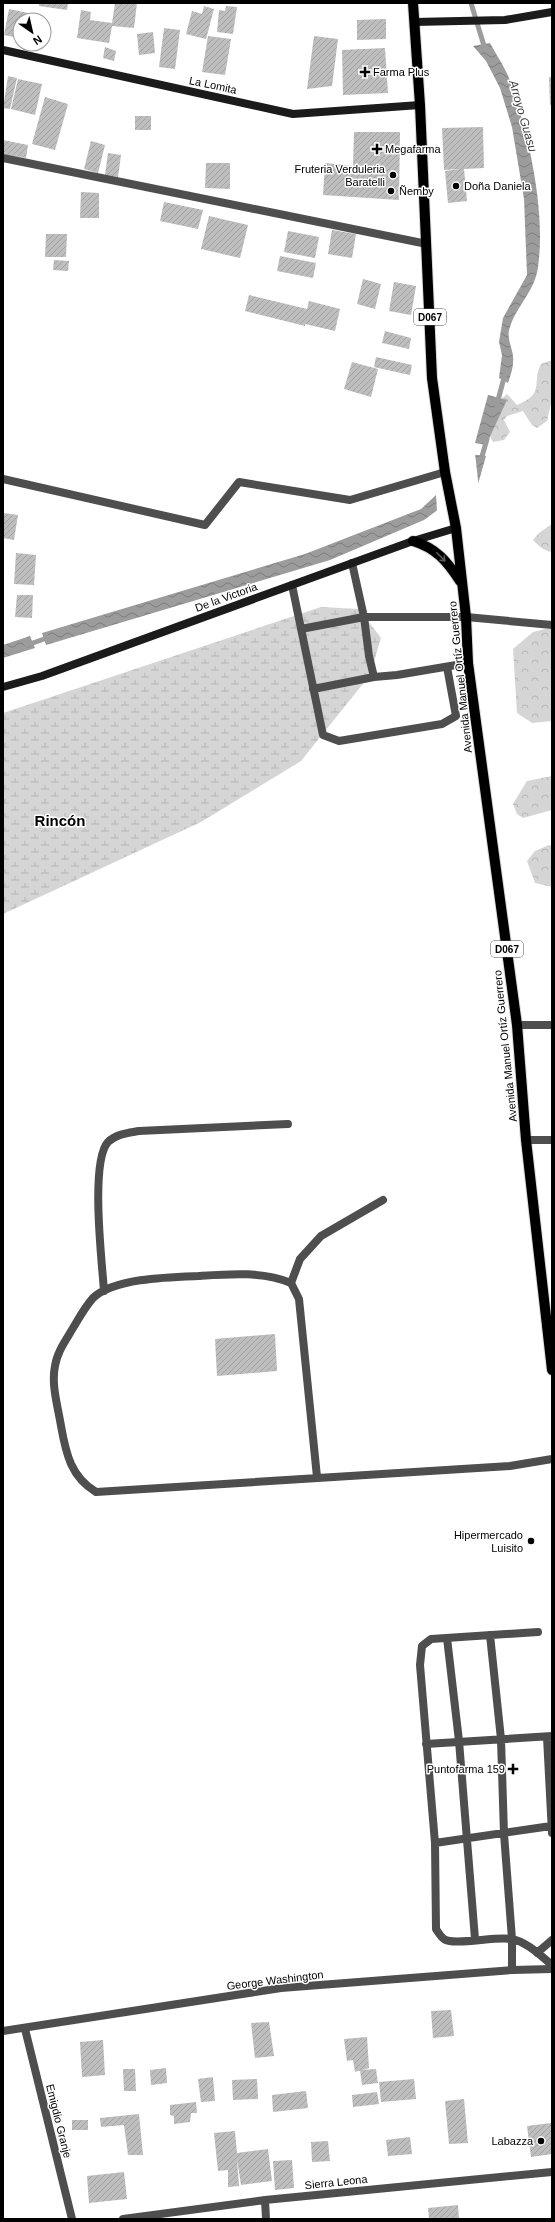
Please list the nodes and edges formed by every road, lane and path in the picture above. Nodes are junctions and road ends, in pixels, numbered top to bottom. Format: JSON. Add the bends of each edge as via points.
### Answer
{"nodes":[{"id":1,"x":413,"y":3,"type":"edge"},
{"id":2,"x":552,"y":12,"type":"edge"},
{"id":3,"x":414,"y":22,"type":"junction"},
{"id":4,"x":3,"y":50,"type":"edge"},
{"id":5,"x":420,"y":104,"type":"junction"},
{"id":6,"x":3,"y":158,"type":"edge"},
{"id":7,"x":427,"y":244,"type":"junction"},
{"id":8,"x":446,"y":472,"type":"junction"},
{"id":9,"x":3,"y":479,"type":"edge"},
{"id":10,"x":456,"y":528,"type":"junction"},
{"id":11,"x":413,"y":541,"type":"junction"},
{"id":12,"x":352,"y":563,"type":"junction"},
{"id":13,"x":462,"y":584,"type":"junction"},
{"id":14,"x":292,"y":585,"type":"junction"},
{"id":15,"x":466,"y":617,"type":"junction"},
{"id":16,"x":364,"y":618,"type":"junction"},
{"id":17,"x":552,"y":625,"type":"edge"},
{"id":18,"x":301,"y":629,"type":"junction"},
{"id":19,"x":468,"y":663,"type":"junction"},
{"id":20,"x":447,"y":666,"type":"junction"},
{"id":21,"x":374,"y":676,"type":"junction"},
{"id":22,"x":3,"y":688,"type":"edge"},
{"id":23,"x":313,"y":689,"type":"junction"},
{"id":24,"x":552,"y":1025,"type":"edge"},
{"id":25,"x":517,"y":1026,"type":"junction"},
{"id":26,"x":288,"y":1124,"type":"dead end"},
{"id":27,"x":526,"y":1140,"type":"junction"},
{"id":28,"x":552,"y":1140,"type":"edge"},
{"id":29,"x":383,"y":1200,"type":"dead end"},
{"id":30,"x":291,"y":1283,"type":"junction"},
{"id":31,"x":104,"y":1291,"type":"junction"},
{"id":32,"x":552,"y":1370,"type":"edge"},
{"id":33,"x":552,"y":1459,"type":"edge"},
{"id":34,"x":318,"y":1477,"type":"junction"},
{"id":35,"x":538,"y":1632,"type":"dead end"},
{"id":36,"x":490,"y":1635,"type":"junction"},
{"id":37,"x":447,"y":1638,"type":"junction"},
{"id":38,"x":549,"y":1737,"type":"edge"},
{"id":39,"x":501,"y":1739,"type":"junction"},
{"id":40,"x":459,"y":1741,"type":"junction"},
{"id":41,"x":426,"y":1744,"type":"junction"},
{"id":42,"x":552,"y":1829,"type":"edge"},
{"id":43,"x":504,"y":1834,"type":"junction"},
{"id":44,"x":465,"y":1840,"type":"junction"},
{"id":45,"x":435,"y":1843,"type":"junction"},
{"id":46,"x":475,"y":1939,"type":"junction"},
{"id":47,"x":512,"y":1939,"type":"junction"},
{"id":48,"x":552,"y":1940,"type":"edge"},
{"id":49,"x":537,"y":1953,"type":"junction"},
{"id":50,"x":552,"y":1965,"type":"edge"},
{"id":51,"x":552,"y":1969,"type":"edge"},
{"id":52,"x":512,"y":1970,"type":"junction"},
{"id":53,"x":25,"y":2029,"type":"junction"},
{"id":54,"x":3,"y":2031,"type":"edge"},
{"id":55,"x":552,"y":2172,"type":"edge"},
{"id":56,"x":265,"y":2200,"type":"junction"},
{"id":57,"x":72,"y":2219,"type":"edge"},
{"id":58,"x":123,"y":2219,"type":"edge"},
{"id":59,"x":266,"y":2219,"type":"edge"}],
"edges":[{"from":1,"to":3,"type":"main road","name":"Avenida Manuel Ortíz Guerrero","number":"D067"},
{"from":2,"to":3,"type":"street","via":[[505,20]]},
{"from":3,"to":5,"type":"main road","name":"Avenida Manuel Ortíz Guerrero","number":"D067"},
{"from":4,"to":5,"type":"street","name":"La Lomita","via":[[293,114]]},
{"from":5,"to":7,"type":"main road","name":"Avenida Manuel Ortíz Guerrero","number":"D067"},
{"from":6,"to":7,"type":"street"},
{"from":7,"to":8,"type":"main road","name":"Avenida Manuel Ortíz Guerrero","number":"D067","via":[[432,378]]},
{"from":8,"to":9,"type":"street","via":[[350,500],[239,482],[205,525]]},
{"from":8,"to":10,"type":"main road","name":"Avenida Manuel Ortíz Guerrero","number":"D067"},
{"from":10,"to":11,"type":"street","name":"De la Victoria"},
{"from":10,"to":13,"type":"main road","name":"Avenida Manuel Ortíz Guerrero","number":"D067"},
{"from":11,"to":12,"type":"street","name":"De la Victoria"},
{"from":11,"to":13,"type":"main road","one_way":true,"via":[[428,546],[442,557]]},
{"from":12,"to":14,"type":"street","name":"De la Victoria"},
{"from":12,"to":16,"type":"street"},
{"from":13,"to":15,"type":"main road","name":"Avenida Manuel Ortíz Guerrero","number":"D067"},
{"from":14,"to":18,"type":"street"},
{"from":14,"to":22,"type":"street","name":"De la Victoria"},
{"from":15,"to":16,"type":"street"},
{"from":15,"to":17,"type":"street"},
{"from":15,"to":19,"type":"main road","name":"Avenida Manuel Ortíz Guerrero","number":"D067"},
{"from":16,"to":18,"type":"street"},
{"from":16,"to":21,"type":"street"},
{"from":18,"to":23,"type":"street"},
{"from":19,"to":20,"type":"street"},
{"from":19,"to":25,"type":"main road","name":"Avenida Manuel Ortíz Guerrero","number":"D067"},
{"from":20,"to":21,"type":"street"},
{"from":20,"to":23,"type":"street","via":[[456,716],[442,724],[426,727],[339,741],[323,735]]},
{"from":21,"to":23,"type":"street"},
{"from":24,"to":25,"type":"street"},
{"from":25,"to":27,"type":"main road","name":"Avenida Manuel Ortíz Guerrero","number":"D067"},
{"from":26,"to":31,"type":"street","via":[[139,1131],[117,1136],[108,1142],[102,1151],[98,1204]]},
{"from":27,"to":28,"type":"street"},
{"from":27,"to":32,"type":"main road","name":"Avenida Manuel Ortíz Guerrero","number":"D067"},
{"from":29,"to":30,"type":"street","via":[[321,1236],[300,1259]]},
{"from":30,"to":31,"type":"street","via":[[280,1278],[234,1274],[145,1281],[116,1286]]},
{"from":30,"to":34,"type":"street","via":[[299,1299]]},
{"from":31,"to":34,"type":"street","via":[[86,1307],[59,1352],[54,1367],[54,1384],[71,1468],[88,1487],[96,1492]]},
{"from":33,"to":34,"type":"street","via":[[510,1466]]},
{"from":35,"to":36,"type":"street"},
{"from":36,"to":37,"type":"street"},
{"from":36,"to":39,"type":"street"},
{"from":37,"to":40,"type":"street"},
{"from":37,"to":41,"type":"street","via":[[431,1639],[422,1646],[420,1665]]},
{"from":38,"to":39,"type":"street"},
{"from":38,"to":42,"type":"street"},
{"from":39,"to":40,"type":"street"},
{"from":39,"to":43,"type":"street"},
{"from":40,"to":41,"type":"street"},
{"from":40,"to":44,"type":"street"},
{"from":41,"to":45,"type":"street"},
{"from":42,"to":43,"type":"street"},
{"from":43,"to":44,"type":"street"},
{"from":43,"to":47,"type":"street"},
{"from":44,"to":45,"type":"street"},
{"from":44,"to":46,"type":"street"},
{"from":45,"to":46,"type":"street","via":[[436,1929],[444,1939],[454,1942]]},
{"from":46,"to":47,"type":"street"},
{"from":47,"to":49,"type":"street"},
{"from":47,"to":52,"type":"street"},
{"from":48,"to":49,"type":"street"},
{"from":49,"to":50,"type":"street"},
{"from":51,"to":52,"type":"street","name":"George Washington"},
{"from":52,"to":53,"type":"street","name":"George Washington","via":[[282,1988]]},
{"from":53,"to":54,"type":"street","name":"George Washington"},
{"from":53,"to":57,"type":"street","name":"Emigdio Granje"},
{"from":55,"to":56,"type":"street","name":"Sierra Leona"},
{"from":56,"to":58,"type":"street","name":"Sierra Leona"},
{"from":56,"to":59,"type":"street"}]}
